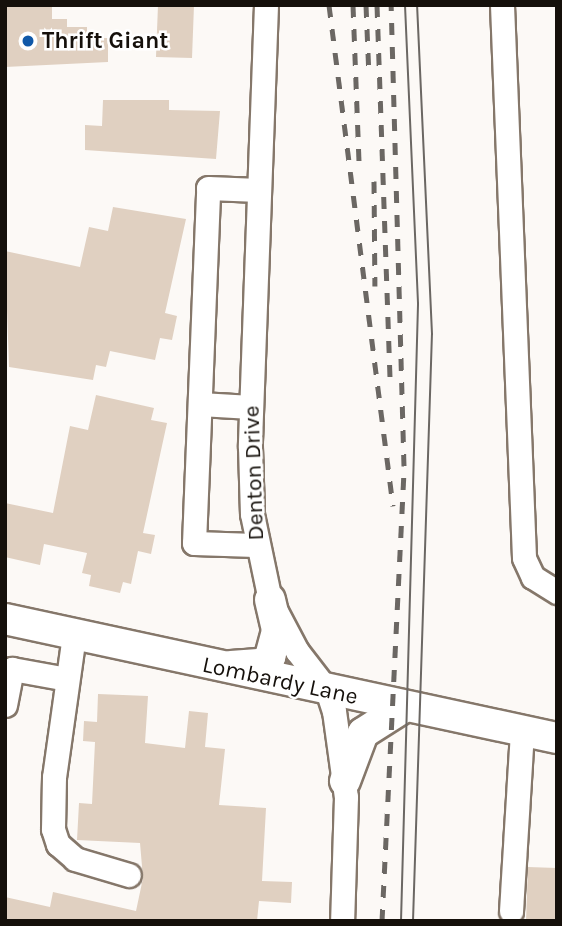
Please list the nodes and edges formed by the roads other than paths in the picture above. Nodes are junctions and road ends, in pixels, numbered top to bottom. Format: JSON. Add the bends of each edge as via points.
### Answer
{"nodes":[{"id":1,"x":266,"y":5,"type":"edge"},
{"id":2,"x":502,"y":5,"type":"edge"},
{"id":3,"x":259,"y":190,"type":"junction"},
{"id":4,"x":200,"y":404,"type":"junction"},
{"id":5,"x":251,"y":407,"type":"junction"},
{"id":6,"x":255,"y":545,"type":"junction"},
{"id":7,"x":557,"y":592,"type":"edge"},
{"id":8,"x":270,"y":600,"type":"junction"},
{"id":9,"x":5,"y":619,"type":"edge"},
{"id":10,"x":74,"y":635,"type":"junction"},
{"id":11,"x":195,"y":663,"type":"junction"},
{"id":12,"x":67,"y":679,"type":"junction"},
{"id":13,"x":327,"y":690,"type":"junction"},
{"id":14,"x":5,"y":705,"type":"edge"},
{"id":15,"x":404,"y":707,"type":"junction"},
{"id":16,"x":522,"y":731,"type":"junction"},
{"id":17,"x":557,"y":738,"type":"edge"},
{"id":18,"x":345,"y":781,"type":"junction"},
{"id":19,"x":129,"y":875,"type":"dead end"},
{"id":20,"x":511,"y":911,"type":"dead end"},
{"id":21,"x":342,"y":921,"type":"edge"}],
"edges":[{"from":1,"to":3,"type":"street","name":"Denton Drive"},
{"from":2,"to":7,"type":"street","via":[[524,558],[533,577]]},
{"from":3,"to":4,"type":"street","via":[[208,188]]},
{"from":3,"to":5,"type":"street","name":"Denton Drive"},
{"from":4,"to":5,"type":"street"},
{"from":4,"to":6,"type":"street","via":[[194,543]]},
{"from":5,"to":6,"type":"street","name":"Denton Drive"},
{"from":6,"to":8,"type":"street","name":"Denton Drive"},
{"from":8,"to":11,"type":"main road","via":[[276,645],[261,664]]},
{"from":8,"to":13,"type":"street","name":"Denton Drive","via":[[297,651]]},
{"from":9,"to":10,"type":"main road","name":"Lombardy Lane"},
{"from":10,"to":11,"type":"main road","name":"Lombardy Lane"},
{"from":10,"to":12,"type":"street"},
{"from":11,"to":13,"type":"main road","name":"Lombardy Lane"},
{"from":12,"to":14,"type":"street","via":[[12,669]]},
{"from":12,"to":19,"type":"street","via":[[54,777],[55,836],[75,859]]},
{"from":13,"to":15,"type":"main road","name":"Lombardy Lane"},
{"from":13,"to":18,"type":"street","name":"Denton Drive"},
{"from":15,"to":16,"type":"main road","name":"Lombardy Lane"},
{"from":15,"to":18,"type":"main road","via":[[363,733]]},
{"from":16,"to":17,"type":"main road","name":"Lombardy Lane"},
{"from":16,"to":20,"type":"street"},
{"from":18,"to":21,"type":"street","name":"Denton Drive"}]}
